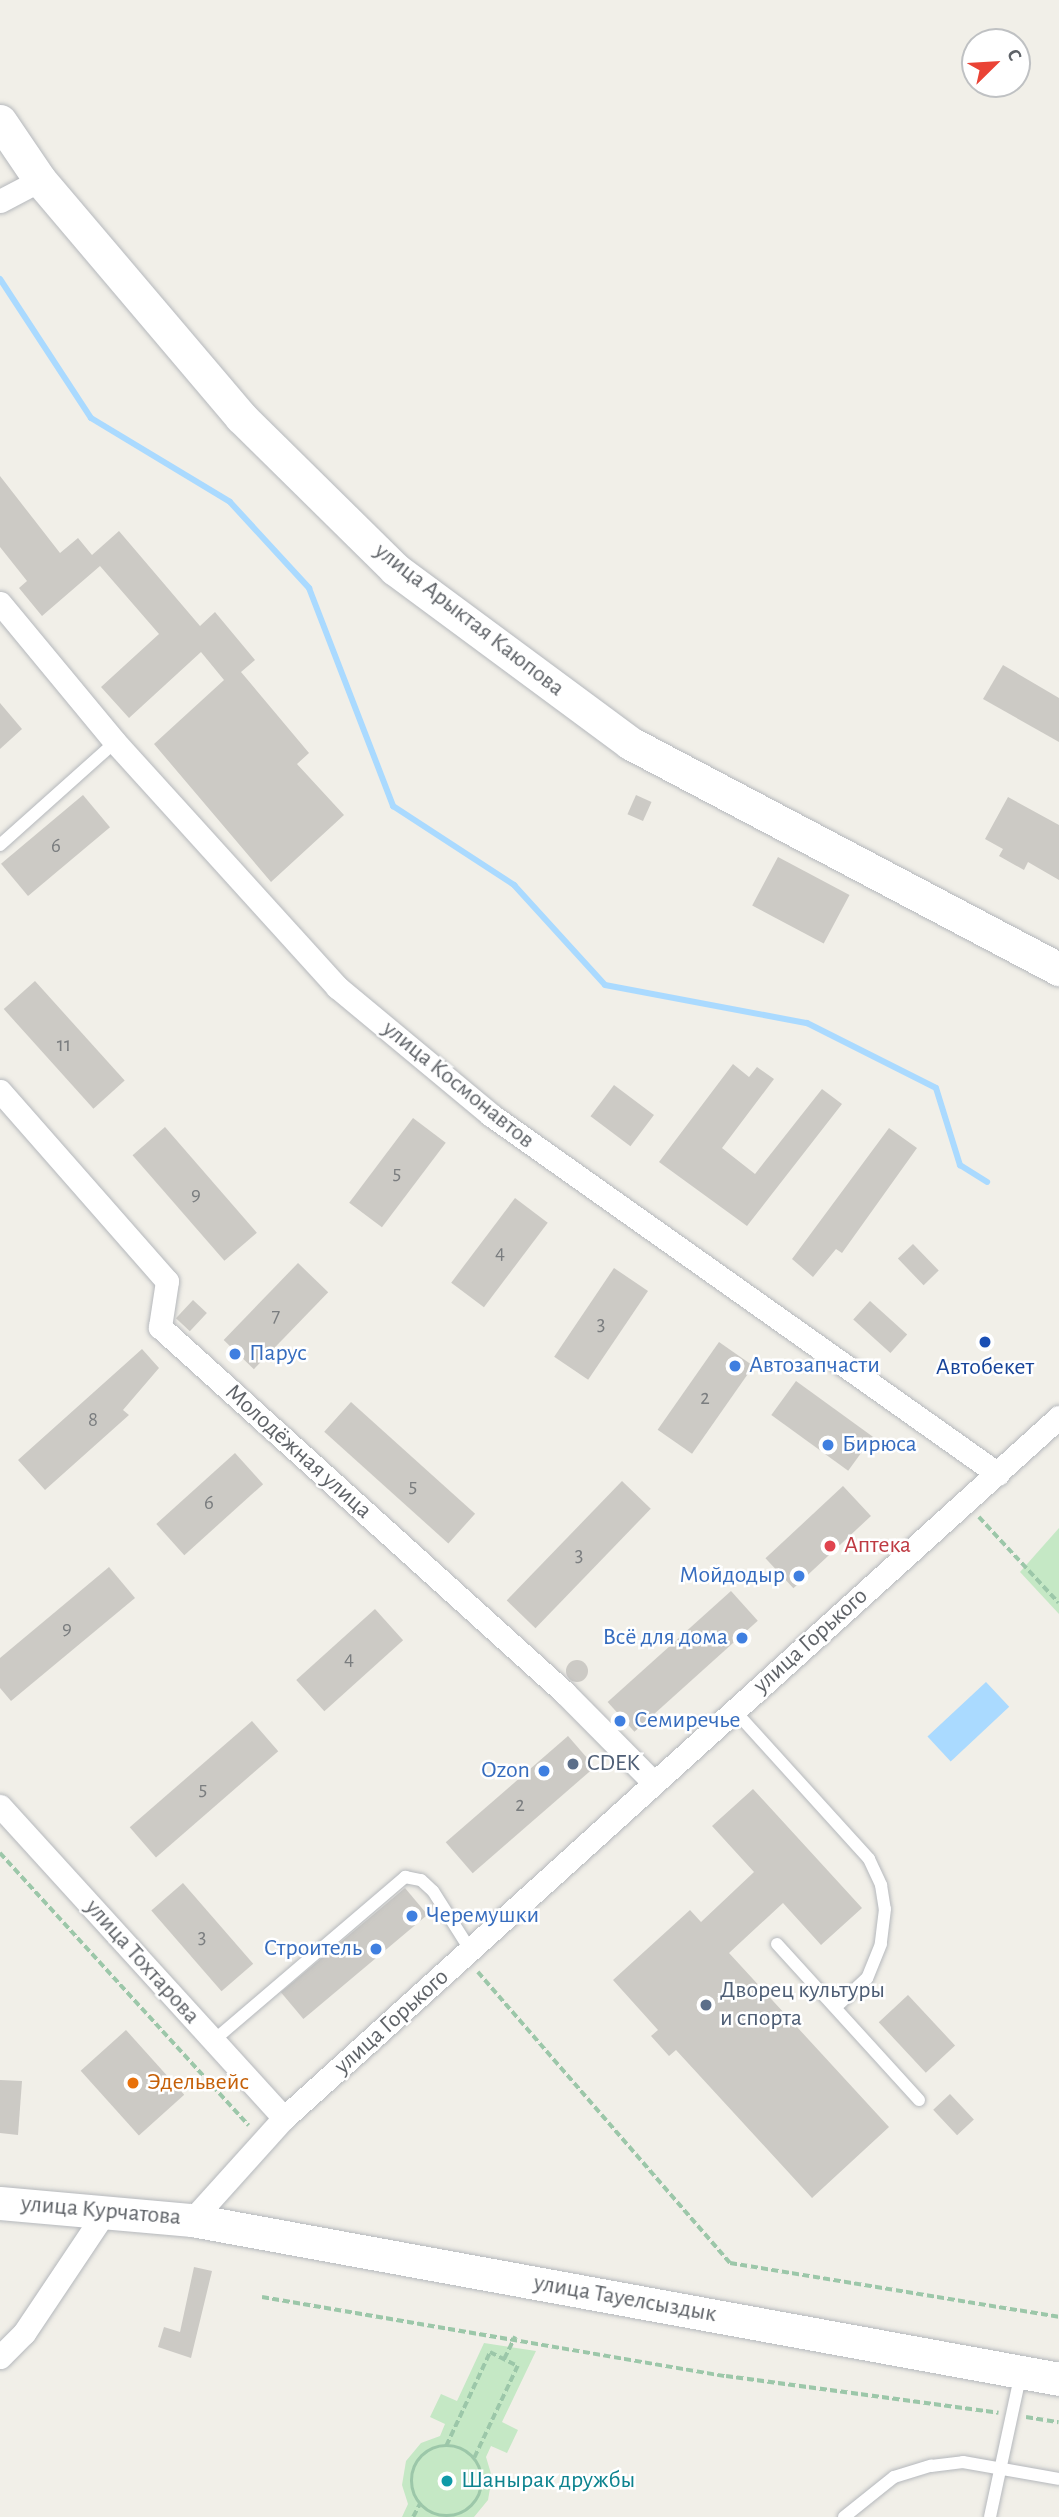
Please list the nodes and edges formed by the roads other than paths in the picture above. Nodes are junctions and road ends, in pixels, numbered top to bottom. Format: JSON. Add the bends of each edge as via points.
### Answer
{"nodes":[{"id":1,"x":0,"y":121,"type":"edge"},
{"id":2,"x":40,"y":180,"type":"junction"},
{"id":3,"x":0,"y":201,"type":"edge"},
{"id":4,"x":0,"y":603,"type":"edge"},
{"id":5,"x":115,"y":742,"type":"junction"},
{"id":6,"x":0,"y":845,"type":"edge"},
{"id":7,"x":1059,"y":969,"type":"edge"},
{"id":8,"x":0,"y":1091,"type":"edge"},
{"id":9,"x":1059,"y":1417,"type":"edge"},
{"id":10,"x":998,"y":1474,"type":"junction"},
{"id":11,"x":734,"y":1710,"type":"junction"},
{"id":12,"x":653,"y":1782,"type":"junction"},
{"id":13,"x":0,"y":1805,"type":"edge"},
{"id":14,"x":777,"y":1944,"type":"dead end"},
{"id":15,"x":468,"y":1954,"type":"junction"},
{"id":16,"x":836,"y":2007,"type":"junction"},
{"id":17,"x":214,"y":2041,"type":"junction"},
{"id":18,"x":919,"y":2100,"type":"dead end"},
{"id":19,"x":284,"y":2118,"type":"junction"},
{"id":20,"x":0,"y":2203,"type":"edge"},
{"id":21,"x":105,"y":2213,"type":"junction"},
{"id":22,"x":192,"y":2220,"type":"junction"},
{"id":23,"x":0,"y":2357,"type":"edge"},
{"id":24,"x":1021,"y":2372,"type":"junction"},
{"id":25,"x":1059,"y":2379,"type":"edge"},
{"id":26,"x":1000,"y":2469,"type":"junction"},
{"id":27,"x":1059,"y":2479,"type":"edge"},
{"id":28,"x":844,"y":2517,"type":"edge"},
{"id":29,"x":990,"y":2517,"type":"edge"}],
"edges":[{"from":1,"to":2,"type":"street","name":"улица Арыктая Каюпова"},
{"from":2,"to":3,"type":"street"},
{"from":2,"to":7,"type":"street","name":"улица Арыктая Каюпова","via":[[241,416],[395,569],[630,743]]},
{"from":4,"to":5,"type":"street","name":"улица Космонавтов"},
{"from":5,"to":6,"type":"lane"},
{"from":5,"to":10,"type":"street","name":"улица Космонавтов","via":[[337,987],[491,1115]]},
{"from":8,"to":12,"type":"street","name":"Молодёжная улица","via":[[167,1281],[160,1327],[565,1693]]},
{"from":9,"to":10,"type":"street","name":"улица Горького"},
{"from":10,"to":11,"type":"street","name":"улица Горького"},
{"from":11,"to":12,"type":"street","name":"улица Горького"},
{"from":11,"to":16,"type":"lane","via":[[869,1859],[881,1885],[886,1909],[881,1944],[867,1978]]},
{"from":12,"to":15,"type":"street","name":"улица Горького"},
{"from":13,"to":17,"type":"street","name":"улица Тохтарова"},
{"from":14,"to":16,"type":"lane"},
{"from":15,"to":17,"type":"lane","via":[[433,1891],[421,1880],[405,1877]]},
{"from":15,"to":19,"type":"street","name":"улица Горького"},
{"from":16,"to":18,"type":"lane"},
{"from":17,"to":19,"type":"street","name":"улица Тохтарова"},
{"from":19,"to":22,"type":"street","name":"улица Курчатова"},
{"from":20,"to":21,"type":"street","name":"улица Курчатова"},
{"from":21,"to":22,"type":"street","name":"улица Курчатова"},
{"from":21,"to":23,"type":"street","via":[[24,2333]]},
{"from":22,"to":24,"type":"street","name":"улица Тауелсыздык"},
{"from":24,"to":25,"type":"street","name":"улица Тауелсыздык"},
{"from":24,"to":26,"type":"lane"},
{"from":26,"to":27,"type":"lane"},
{"from":26,"to":28,"type":"lane","via":[[962,2462],[894,2477]]},
{"from":26,"to":29,"type":"lane"}]}
